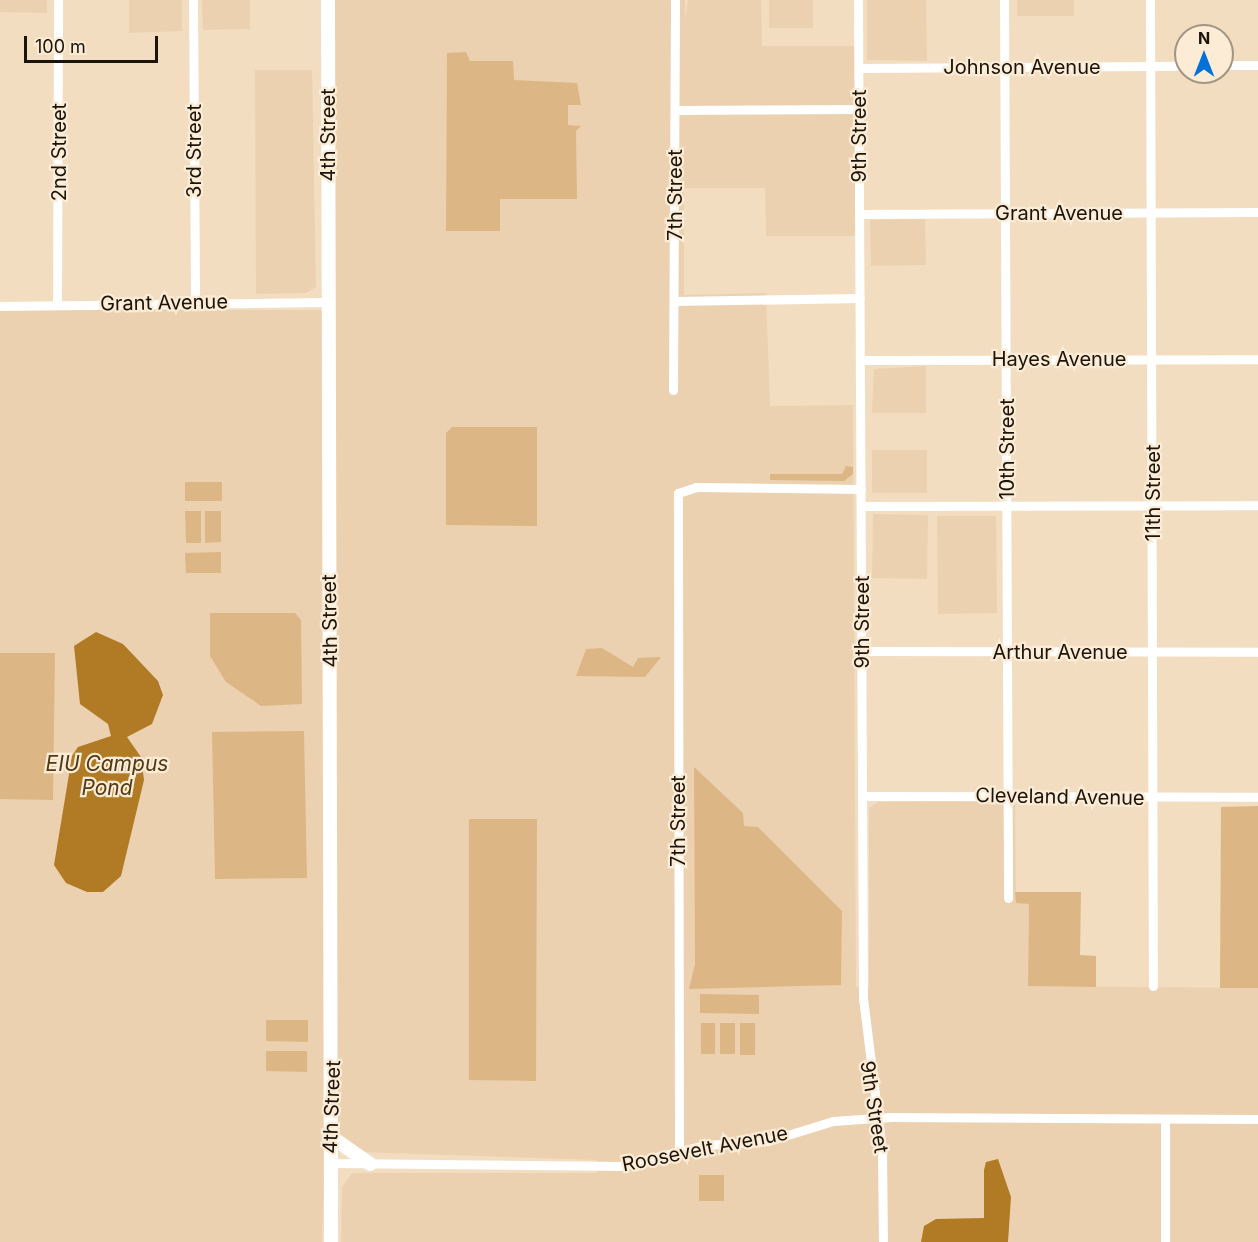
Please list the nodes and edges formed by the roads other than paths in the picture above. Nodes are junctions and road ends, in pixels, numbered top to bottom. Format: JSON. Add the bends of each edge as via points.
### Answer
{"nodes":[{"id":1,"x":58,"y":0,"type":"edge"},
{"id":2,"x":193,"y":0,"type":"edge"},
{"id":3,"x":328,"y":0,"type":"edge"},
{"id":4,"x":675,"y":0,"type":"edge"},
{"id":5,"x":858,"y":0,"type":"edge"},
{"id":6,"x":1004,"y":0,"type":"edge"},
{"id":7,"x":1150,"y":0,"type":"edge"},
{"id":8,"x":1234,"y":65,"type":"edge"},
{"id":9,"x":1258,"y":65,"type":"edge"},
{"id":10,"x":1150,"y":66,"type":"junction"},
{"id":11,"x":1174,"y":66,"type":"edge"},
{"id":12,"x":1005,"y":67,"type":"junction"},
{"id":13,"x":859,"y":68,"type":"junction"},
{"id":14,"x":859,"y":109,"type":"junction"},
{"id":15,"x":675,"y":110,"type":"junction"},
{"id":16,"x":1151,"y":212,"type":"junction"},
{"id":17,"x":1258,"y":212,"type":"edge"},
{"id":18,"x":1005,"y":213,"type":"junction"},
{"id":19,"x":860,"y":214,"type":"junction"},
{"id":20,"x":860,"y":298,"type":"junction"},
{"id":21,"x":674,"y":301,"type":"junction"},
{"id":22,"x":328,"y":302,"type":"junction"},
{"id":23,"x":195,"y":303,"type":"junction"},
{"id":24,"x":57,"y":305,"type":"junction"},
{"id":25,"x":0,"y":306,"type":"edge"},
{"id":26,"x":1152,"y":359,"type":"junction"},
{"id":27,"x":1258,"y":359,"type":"edge"},
{"id":28,"x":860,"y":360,"type":"junction"},
{"id":29,"x":1006,"y":360,"type":"junction"},
{"id":30,"x":673,"y":390,"type":"dead end"},
{"id":31,"x":861,"y":489,"type":"junction"},
{"id":32,"x":861,"y":506,"type":"junction"},
{"id":33,"x":1007,"y":506,"type":"junction"},
{"id":34,"x":1153,"y":506,"type":"junction"},
{"id":35,"x":1258,"y":506,"type":"edge"},
{"id":36,"x":862,"y":651,"type":"junction"},
{"id":37,"x":1008,"y":652,"type":"junction"},
{"id":38,"x":1154,"y":652,"type":"junction"},
{"id":39,"x":1258,"y":652,"type":"edge"},
{"id":40,"x":863,"y":796,"type":"junction"},
{"id":41,"x":1008,"y":796,"type":"junction"},
{"id":42,"x":1258,"y":797,"type":"edge"},
{"id":43,"x":1155,"y":798,"type":"junction"},
{"id":44,"x":1008,"y":898,"type":"dead end"},
{"id":45,"x":1153,"y":986,"type":"dead end"},
{"id":46,"x":877,"y":1118,"type":"junction"},
{"id":47,"x":1165,"y":1119,"type":"junction"},
{"id":48,"x":1258,"y":1119,"type":"edge"},
{"id":49,"x":330,"y":1136,"type":"junction"},
{"id":50,"x":679,"y":1150,"type":"junction"},
{"id":51,"x":331,"y":1163,"type":"junction"},
{"id":52,"x":370,"y":1164,"type":"junction"},
{"id":53,"x":331,"y":1242,"type":"edge"},
{"id":54,"x":883,"y":1242,"type":"edge"},
{"id":55,"x":1165,"y":1242,"type":"edge"}],
"edges":[{"from":1,"to":24,"type":"street","name":"2nd Street"},
{"from":2,"to":23,"type":"street","name":"3rd Street"},
{"from":3,"to":22,"type":"street","name":"4th Street"},
{"from":4,"to":15,"type":"street","name":"7th Street"},
{"from":5,"to":13,"type":"street","name":"9th Street"},
{"from":6,"to":12,"type":"street","name":"10th Street"},
{"from":7,"to":10,"type":"street","name":"11th Street"},
{"from":8,"to":9,"type":"street"},
{"from":10,"to":11,"type":"street","name":"Johnson Avenue"},
{"from":10,"to":12,"type":"street","name":"Johnson Avenue"},
{"from":10,"to":16,"type":"street","name":"11th Street"},
{"from":12,"to":13,"type":"street","name":"Johnson Avenue"},
{"from":12,"to":18,"type":"street","name":"10th Street"},
{"from":13,"to":14,"type":"street","name":"9th Street"},
{"from":14,"to":15,"type":"street"},
{"from":14,"to":19,"type":"street","name":"9th Street"},
{"from":15,"to":21,"type":"street","name":"7th Street"},
{"from":16,"to":17,"type":"street","name":"Grant Avenue"},
{"from":16,"to":18,"type":"street","name":"Grant Avenue"},
{"from":16,"to":26,"type":"street","name":"11th Street"},
{"from":18,"to":19,"type":"street","name":"Grant Avenue"},
{"from":18,"to":29,"type":"street","name":"10th Street"},
{"from":19,"to":20,"type":"street","name":"9th Street"},
{"from":20,"to":21,"type":"street"},
{"from":20,"to":28,"type":"street","name":"9th Street"},
{"from":21,"to":30,"type":"street","name":"7th Street"},
{"from":22,"to":23,"type":"street","name":"Grant Avenue"},
{"from":22,"to":49,"type":"street","name":"4th Street"},
{"from":23,"to":24,"type":"street","name":"Grant Avenue"},
{"from":24,"to":25,"type":"street","name":"Grant Avenue"},
{"from":26,"to":27,"type":"street","name":"Hayes Avenue"},
{"from":26,"to":29,"type":"street","name":"Hayes Avenue"},
{"from":26,"to":34,"type":"street","name":"11th Street"},
{"from":28,"to":29,"type":"street","name":"Hayes Avenue"},
{"from":28,"to":31,"type":"street","name":"9th Street"},
{"from":29,"to":33,"type":"street","name":"10th Street"},
{"from":31,"to":32,"type":"street","name":"9th Street"},
{"from":31,"to":50,"type":"street","name":"7th Street","via":[[696,487],[678,493]]},
{"from":32,"to":33,"type":"street"},
{"from":32,"to":36,"type":"street","name":"9th Street"},
{"from":33,"to":34,"type":"street"},
{"from":33,"to":37,"type":"street","name":"10th Street"},
{"from":34,"to":35,"type":"street"},
{"from":34,"to":38,"type":"street","name":"11th Street"},
{"from":36,"to":37,"type":"street","name":"Arthur Avenue"},
{"from":36,"to":40,"type":"street","name":"9th Street"},
{"from":37,"to":38,"type":"street","name":"Arthur Avenue"},
{"from":37,"to":41,"type":"street","name":"10th Street"},
{"from":38,"to":39,"type":"street","name":"Arthur Avenue"},
{"from":38,"to":43,"type":"street","name":"11th Street"},
{"from":40,"to":41,"type":"street","name":"Cleveland Avenue"},
{"from":40,"to":46,"type":"street","name":"9th Street","via":[[864,1029]]},
{"from":41,"to":43,"type":"street","name":"Cleveland Avenue"},
{"from":41,"to":44,"type":"street","name":"10th Street"},
{"from":42,"to":43,"type":"street","name":"Cleveland Avenue"},
{"from":43,"to":45,"type":"street","name":"11th Street"},
{"from":46,"to":47,"type":"street","name":"Roosevelt Avenue"},
{"from":46,"to":50,"type":"street","name":"Roosevelt Avenue","via":[[824,1123],[759,1143]]},
{"from":46,"to":54,"type":"street","name":"9th Street"},
{"from":47,"to":48,"type":"street","name":"Roosevelt Avenue"},
{"from":47,"to":55,"type":"street"},
{"from":49,"to":51,"type":"street","name":"4th Street"},
{"from":49,"to":52,"type":"street"},
{"from":50,"to":52,"type":"street","name":"Roosevelt Avenue","via":[[617,1166]]},
{"from":51,"to":52,"type":"street","name":"Roosevelt Avenue"},
{"from":51,"to":53,"type":"street","name":"4th Street"}]}
